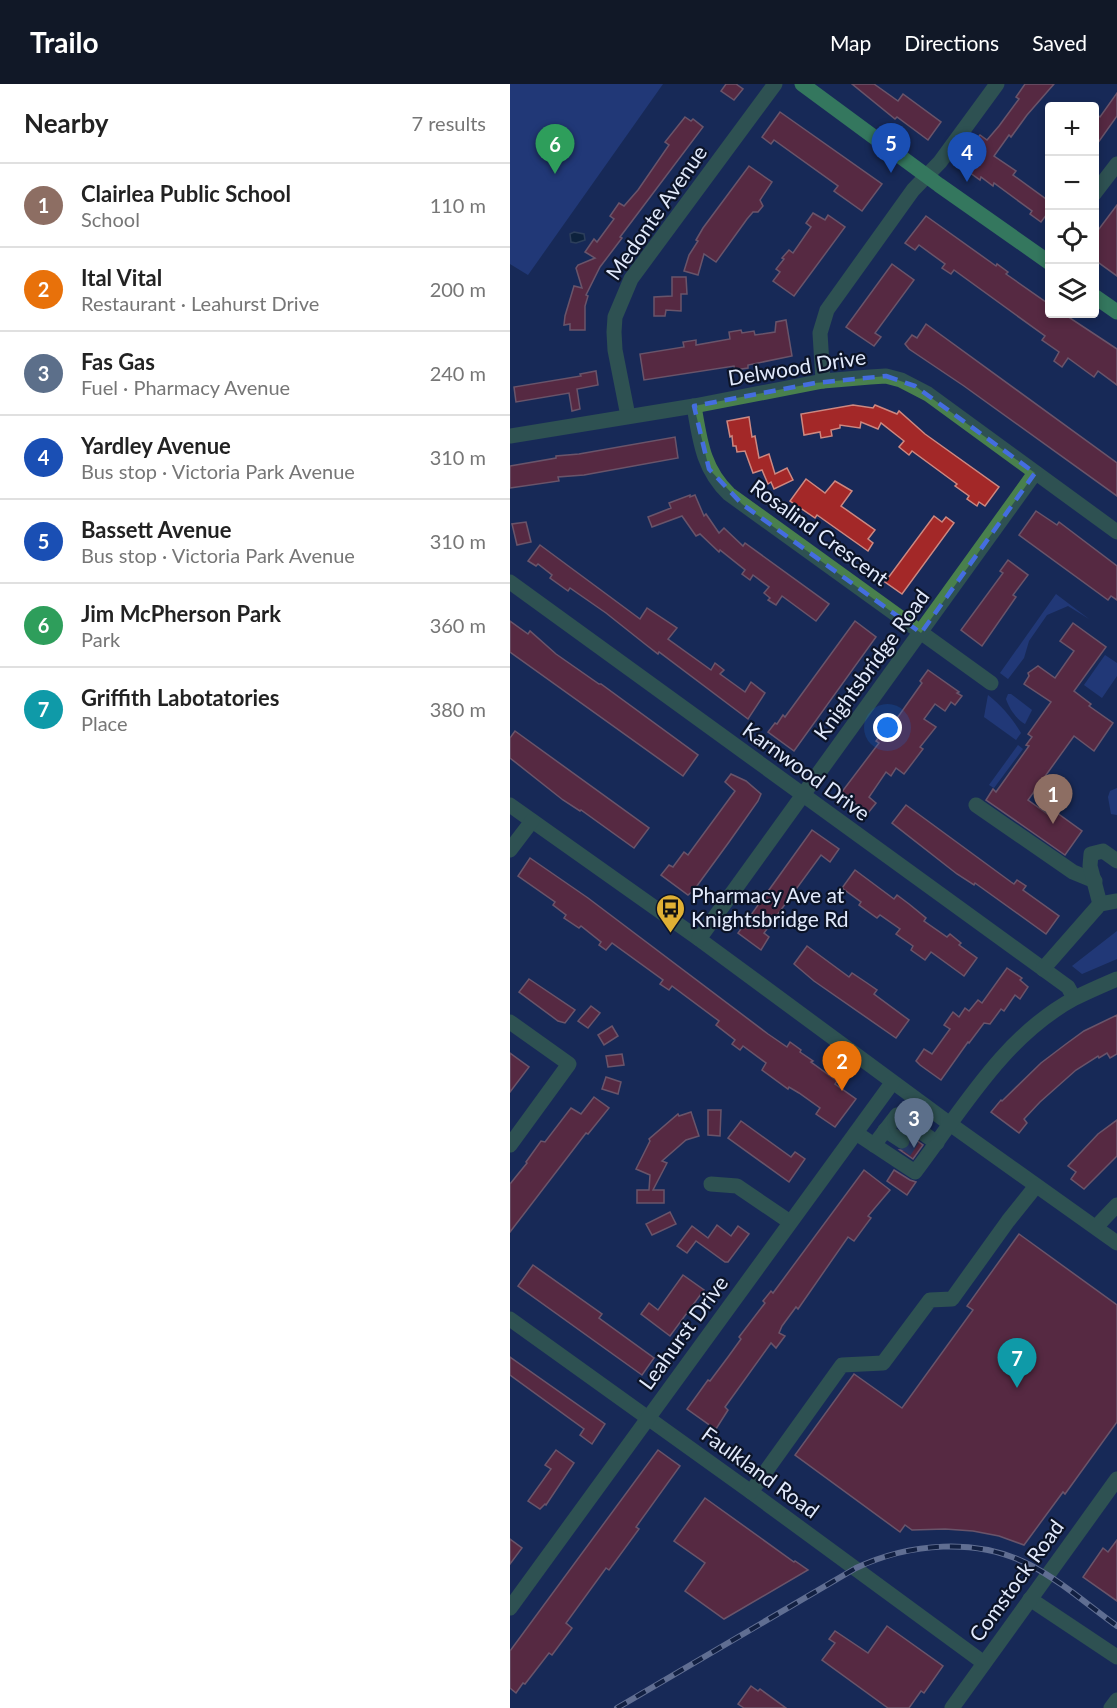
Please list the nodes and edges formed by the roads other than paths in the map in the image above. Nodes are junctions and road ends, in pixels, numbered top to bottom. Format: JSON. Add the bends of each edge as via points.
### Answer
{"nodes":[{"id":1,"x":775,"y":84,"type":"edge"},
{"id":2,"x":997,"y":84,"type":"edge"},
{"id":3,"x":811,"y":86,"type":"edge"},
{"id":4,"x":1117,"y":164,"type":"edge"},
{"id":5,"x":926,"y":176,"type":"junction"},
{"id":6,"x":1099,"y":189,"type":"edge"},
{"id":7,"x":1045,"y":258,"type":"edge"},
{"id":8,"x":1099,"y":299,"type":"edge"},
{"id":9,"x":1117,"y":312,"type":"edge"},
{"id":10,"x":823,"y":381,"type":"junction"},
{"id":11,"x":694,"y":406,"type":"junction"},
{"id":12,"x":628,"y":416,"type":"junction"},
{"id":13,"x":510,"y":436,"type":"edge"},
{"id":14,"x":1035,"y":473,"type":"junction"},
{"id":15,"x":1117,"y":532,"type":"edge"},
{"id":16,"x":510,"y":582,"type":"edge"},
{"id":17,"x":921,"y":633,"type":"junction"},
{"id":18,"x":991,"y":683,"type":"dead end"},
{"id":19,"x":804,"y":795,"type":"junction"},
{"id":20,"x":510,"y":805,"type":"edge"},
{"id":21,"x":976,"y":805,"type":"dead end"},
{"id":22,"x":532,"y":821,"type":"junction"},
{"id":23,"x":510,"y":850,"type":"edge"},
{"id":24,"x":1117,"y":861,"type":"edge"},
{"id":25,"x":1095,"y":881,"type":"junction"},
{"id":26,"x":1117,"y":901,"type":"edge"},
{"id":27,"x":1100,"y":904,"type":"junction"},
{"id":28,"x":699,"y":939,"type":"junction"},
{"id":29,"x":1043,"y":969,"type":"junction"},
{"id":30,"x":1117,"y":979,"type":"edge"},
{"id":31,"x":1074,"y":998,"type":"junction"},
{"id":32,"x":510,"y":1022,"type":"edge"},
{"id":33,"x":892,"y":1083,"type":"junction"},
{"id":34,"x":919,"y":1102,"type":"junction"},
{"id":35,"x":871,"y":1112,"type":"junction"},
{"id":36,"x":905,"y":1120,"type":"junction"},
{"id":37,"x":950,"y":1124,"type":"junction"},
{"id":38,"x":887,"y":1128,"type":"junction"},
{"id":39,"x":856,"y":1133,"type":"junction"},
{"id":40,"x":902,"y":1141,"type":"tunnel mouth"},
{"id":41,"x":937,"y":1143,"type":"junction"},
{"id":42,"x":510,"y":1145,"type":"edge"},
{"id":43,"x":874,"y":1145,"type":"junction"},
{"id":44,"x":711,"y":1184,"type":"dead end"},
{"id":45,"x":1036,"y":1186,"type":"junction"},
{"id":46,"x":1117,"y":1205,"type":"edge"},
{"id":47,"x":790,"y":1222,"type":"junction"},
{"id":48,"x":1096,"y":1227,"type":"junction"},
{"id":49,"x":1117,"y":1243,"type":"edge"},
{"id":50,"x":510,"y":1319,"type":"edge"},
{"id":51,"x":649,"y":1418,"type":"junction"},
{"id":52,"x":1117,"y":1479,"type":"edge"},
{"id":53,"x":751,"y":1492,"type":"junction"},
{"id":54,"x":1030,"y":1599,"type":"junction"},
{"id":55,"x":510,"y":1608,"type":"edge"},
{"id":56,"x":1117,"y":1657,"type":"edge"},
{"id":57,"x":984,"y":1663,"type":"junction"},
{"id":58,"x":1117,"y":1700,"type":"edge"},
{"id":59,"x":952,"y":1708,"type":"edge"},
{"id":60,"x":1111,"y":1708,"type":"edge"}],
"edges":[{"from":1,"to":12,"type":"street","name":"Medonte Avenue","via":[[631,279],[615,317],[614,332]]},
{"from":2,"to":5,"type":"street"},
{"from":3,"to":5,"type":"main road"},
{"from":4,"to":6,"type":"street"},
{"from":5,"to":7,"type":"main road"},
{"from":5,"to":10,"type":"street","via":[[827,310],[820,333]]},
{"from":8,"to":9,"type":"main road"},
{"from":10,"to":11,"type":"street","name":"Delwood Drive"},
{"from":10,"to":14,"type":"street","name":"Delwood Drive","via":[[886,376],[915,386]]},
{"from":11,"to":12,"type":"street","name":"Delwood Drive"},
{"from":11,"to":17,"type":"street","name":"Rosalind Crescent","via":[[706,460],[721,485]]},
{"from":12,"to":13,"type":"street","name":"Delwood Drive"},
{"from":14,"to":15,"type":"street","name":"Delwood Drive"},
{"from":14,"to":17,"type":"street","name":"Knightsbridge Road"},
{"from":16,"to":19,"type":"street","name":"Karnwood Drive"},
{"from":17,"to":18,"type":"street","name":"Rosalind Crescent"},
{"from":17,"to":19,"type":"street","name":"Knightsbridge Road"},
{"from":19,"to":28,"type":"street","name":"Knightsbridge Road"},
{"from":19,"to":29,"type":"street","name":"Karnwood Drive"},
{"from":20,"to":22,"type":"street"},
{"from":21,"to":25,"type":"street","via":[[1072,872]]},
{"from":22,"to":23,"type":"street"},
{"from":22,"to":28,"type":"street"},
{"from":24,"to":25,"type":"street","via":[[1103,851],[1091,854]]},
{"from":25,"to":27,"type":"street"},
{"from":26,"to":27,"type":"street"},
{"from":27,"to":29,"type":"street"},
{"from":28,"to":33,"type":"street"},
{"from":29,"to":31,"type":"street","name":"Karnwood Drive","via":[[1068,987]]},
{"from":30,"to":31,"type":"street"},
{"from":31,"to":37,"type":"street","via":[[1009,1049]]},
{"from":32,"to":42,"type":"street","via":[[569,1064]]},
{"from":33,"to":34,"type":"street"},
{"from":33,"to":35,"type":"street","name":"Leahurst Drive"},
{"from":34,"to":36,"type":"street"},
{"from":34,"to":37,"type":"street"},
{"from":35,"to":38,"type":"street"},
{"from":35,"to":39,"type":"street","name":"Leahurst Drive"},
{"from":36,"to":38,"type":"street","via":[[897,1114]]},
{"from":36,"to":41,"type":"street"},
{"from":37,"to":41,"type":"street"},
{"from":37,"to":45,"type":"street"},
{"from":38,"to":40,"type":"street"},
{"from":38,"to":43,"type":"street"},
{"from":39,"to":43,"type":"street"},
{"from":39,"to":47,"type":"street","name":"Leahurst Drive"},
{"from":41,"to":43,"type":"street","via":[[923,1155],[915,1172]]},
{"from":44,"to":47,"type":"street","via":[[737,1186]]},
{"from":45,"to":48,"type":"street"},
{"from":45,"to":53,"type":"street","via":[[952,1299],[930,1300],[883,1363],[843,1365]]},
{"from":46,"to":48,"type":"street"},
{"from":47,"to":51,"type":"street","name":"Leahurst Drive"},
{"from":48,"to":49,"type":"street"},
{"from":50,"to":51,"type":"street","name":"Faulkland Road"},
{"from":51,"to":53,"type":"street","name":"Faulkland Road"},
{"from":51,"to":55,"type":"street","name":"Leahurst Drive"},
{"from":52,"to":54,"type":"street","name":"Comstock Road"},
{"from":53,"to":57,"type":"street","name":"Faulkland Road"},
{"from":54,"to":56,"type":"street"},
{"from":54,"to":57,"type":"street","name":"Comstock Road"},
{"from":57,"to":59,"type":"street","name":"Comstock Road"},
{"from":58,"to":60,"type":"street"}]}
